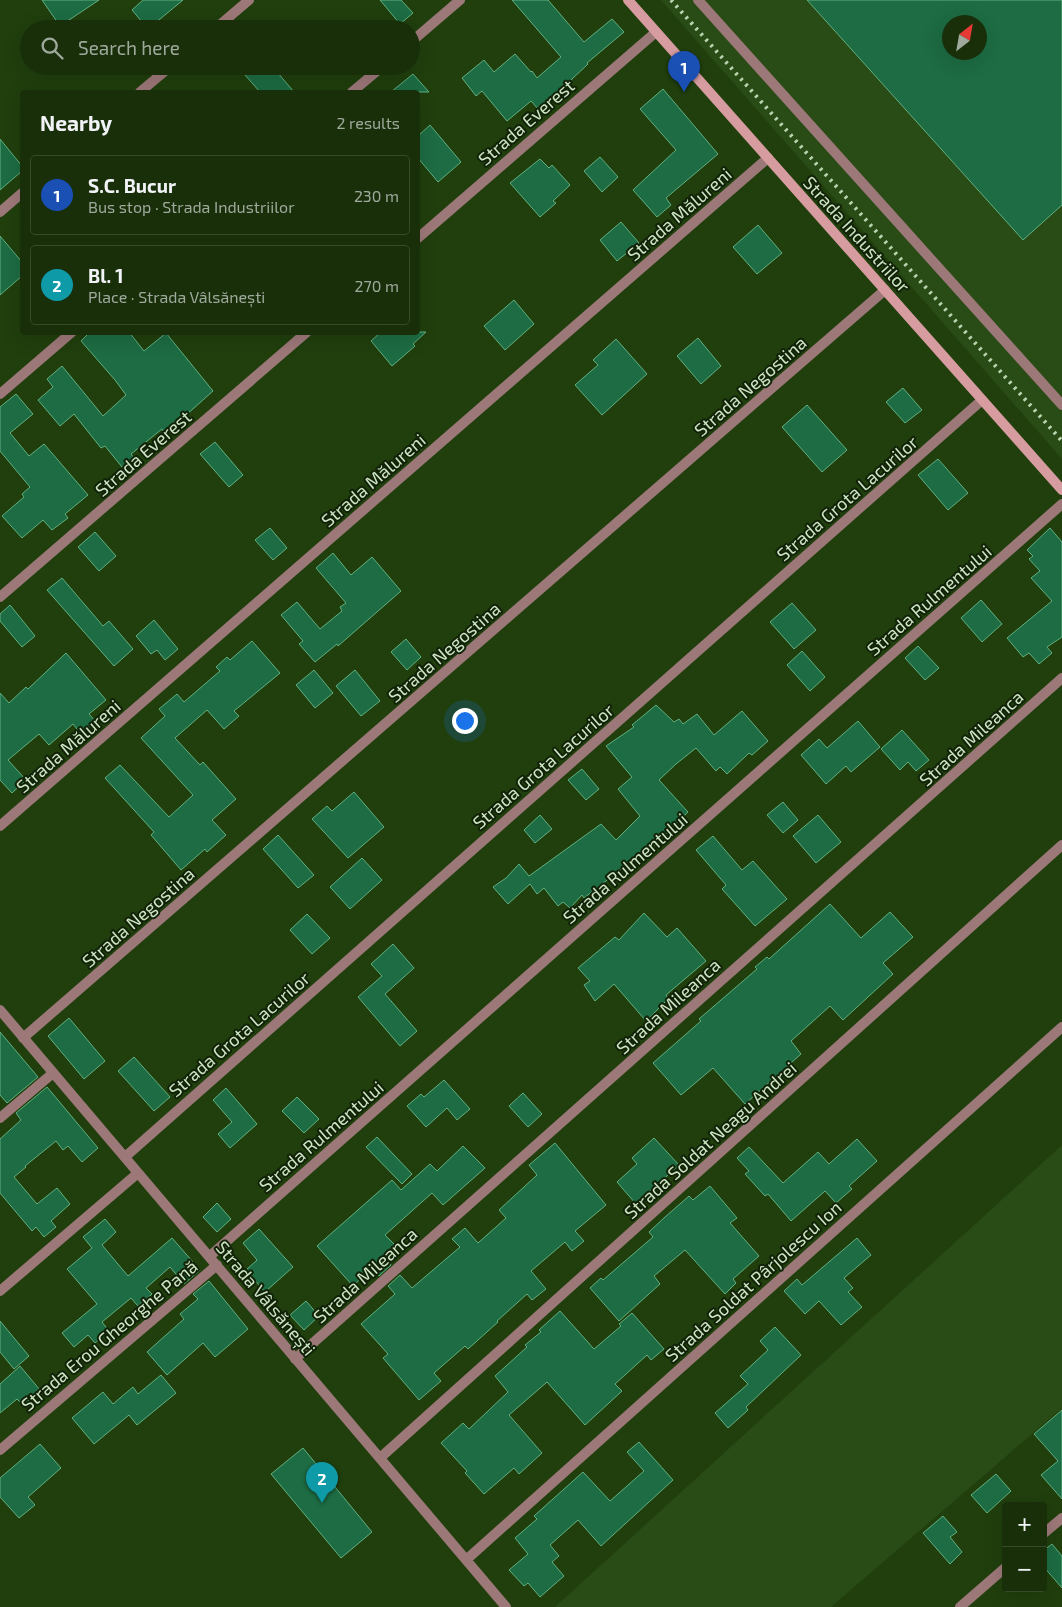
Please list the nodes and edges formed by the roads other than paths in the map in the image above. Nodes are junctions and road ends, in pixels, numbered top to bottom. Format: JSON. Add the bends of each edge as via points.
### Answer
{"nodes":[{"id":1,"x":249,"y":0,"type":"edge"},
{"id":2,"x":460,"y":0,"type":"edge"},
{"id":3,"x":628,"y":0,"type":"edge"},
{"id":4,"x":698,"y":0,"type":"edge"},
{"id":5,"x":226,"y":20,"type":"edge"},
{"id":6,"x":656,"y":32,"type":"junction"},
{"id":7,"x":420,"y":34,"type":"edge"},
{"id":8,"x":160,"y":75,"type":"edge"},
{"id":9,"x":372,"y":75,"type":"edge"},
{"id":10,"x":142,"y":90,"type":"edge"},
{"id":11,"x":354,"y":90,"type":"edge"},
{"id":12,"x":768,"y":158,"type":"junction"},
{"id":13,"x":20,"y":195,"type":"edge"},
{"id":14,"x":0,"y":212,"type":"edge"},
{"id":15,"x":420,"y":236,"type":"edge"},
{"id":16,"x":885,"y":290,"type":"junction"},
{"id":17,"x":69,"y":335,"type":"edge"},
{"id":18,"x":304,"y":335,"type":"edge"},
{"id":19,"x":0,"y":394,"type":"edge"},
{"id":20,"x":982,"y":400,"type":"junction"},
{"id":21,"x":1062,"y":405,"type":"edge"},
{"id":22,"x":1062,"y":490,"type":"edge"},
{"id":23,"x":1062,"y":504,"type":"edge"},
{"id":24,"x":0,"y":597,"type":"edge"},
{"id":25,"x":1062,"y":678,"type":"edge"},
{"id":26,"x":0,"y":826,"type":"edge"},
{"id":27,"x":1062,"y":845,"type":"edge"},
{"id":28,"x":0,"y":1010,"type":"edge"},
{"id":29,"x":1062,"y":1028,"type":"edge"},
{"id":30,"x":23,"y":1038,"type":"junction"},
{"id":31,"x":53,"y":1073,"type":"junction"},
{"id":32,"x":0,"y":1118,"type":"edge"},
{"id":33,"x":125,"y":1156,"type":"junction"},
{"id":34,"x":138,"y":1173,"type":"junction"},
{"id":35,"x":210,"y":1256,"type":"junction"},
{"id":36,"x":217,"y":1265,"type":"junction"},
{"id":37,"x":0,"y":1291,"type":"edge"},
{"id":38,"x":295,"y":1359,"type":"junction"},
{"id":39,"x":0,"y":1450,"type":"edge"},
{"id":40,"x":380,"y":1458,"type":"junction"},
{"id":41,"x":1062,"y":1518,"type":"edge"},
{"id":42,"x":1047,"y":1531,"type":"edge"},
{"id":43,"x":466,"y":1560,"type":"junction"},
{"id":44,"x":1002,"y":1570,"type":"edge"},
{"id":45,"x":506,"y":1607,"type":"edge"},
{"id":46,"x":960,"y":1607,"type":"edge"}],
"edges":[{"from":1,"to":5,"type":"street"},
{"from":2,"to":7,"type":"street"},
{"from":3,"to":6,"type":"main road","name":"Strada Industriilor"},
{"from":4,"to":21,"type":"street"},
{"from":6,"to":12,"type":"main road","name":"Strada Industriilor"},
{"from":6,"to":15,"type":"street","name":"Strada Everest"},
{"from":8,"to":10,"type":"street"},
{"from":9,"to":11,"type":"street"},
{"from":12,"to":16,"type":"main road","name":"Strada Industriilor"},
{"from":12,"to":26,"type":"street","name":"Strada Mălureni"},
{"from":13,"to":14,"type":"street"},
{"from":16,"to":20,"type":"main road","name":"Strada Industriilor"},
{"from":16,"to":30,"type":"street","name":"Strada Negostina"},
{"from":17,"to":19,"type":"street"},
{"from":18,"to":24,"type":"street","name":"Strada Everest"},
{"from":20,"to":22,"type":"main road","name":"Strada Industriilor"},
{"from":20,"to":33,"type":"street","name":"Strada Grota Lacurilor"},
{"from":23,"to":35,"type":"street","name":"Strada Rulmentului"},
{"from":25,"to":38,"type":"street","name":"Strada Mileanca"},
{"from":27,"to":40,"type":"street","name":"Strada Soldat Neagu Andrei"},
{"from":28,"to":30,"type":"street","name":"Strada Vâlsănești"},
{"from":29,"to":43,"type":"street","name":"Strada Soldat Pârjolescu Ion"},
{"from":30,"to":31,"type":"street","name":"Strada Vâlsănești"},
{"from":31,"to":32,"type":"street"},
{"from":31,"to":33,"type":"street","name":"Strada Vâlsănești"},
{"from":33,"to":34,"type":"street","name":"Strada Vâlsănești"},
{"from":34,"to":35,"type":"street","name":"Strada Vâlsănești"},
{"from":34,"to":37,"type":"street"},
{"from":35,"to":36,"type":"street","name":"Strada Vâlsănești"},
{"from":36,"to":38,"type":"street","name":"Strada Vâlsănești"},
{"from":36,"to":39,"type":"street","name":"Strada Erou Gheorghe Pană"},
{"from":38,"to":40,"type":"street","name":"Strada Vâlsănești"},
{"from":40,"to":43,"type":"street","name":"Strada Vâlsănești"},
{"from":41,"to":42,"type":"street"},
{"from":43,"to":45,"type":"street","name":"Strada Vâlsănești"},
{"from":44,"to":46,"type":"street"}]}
